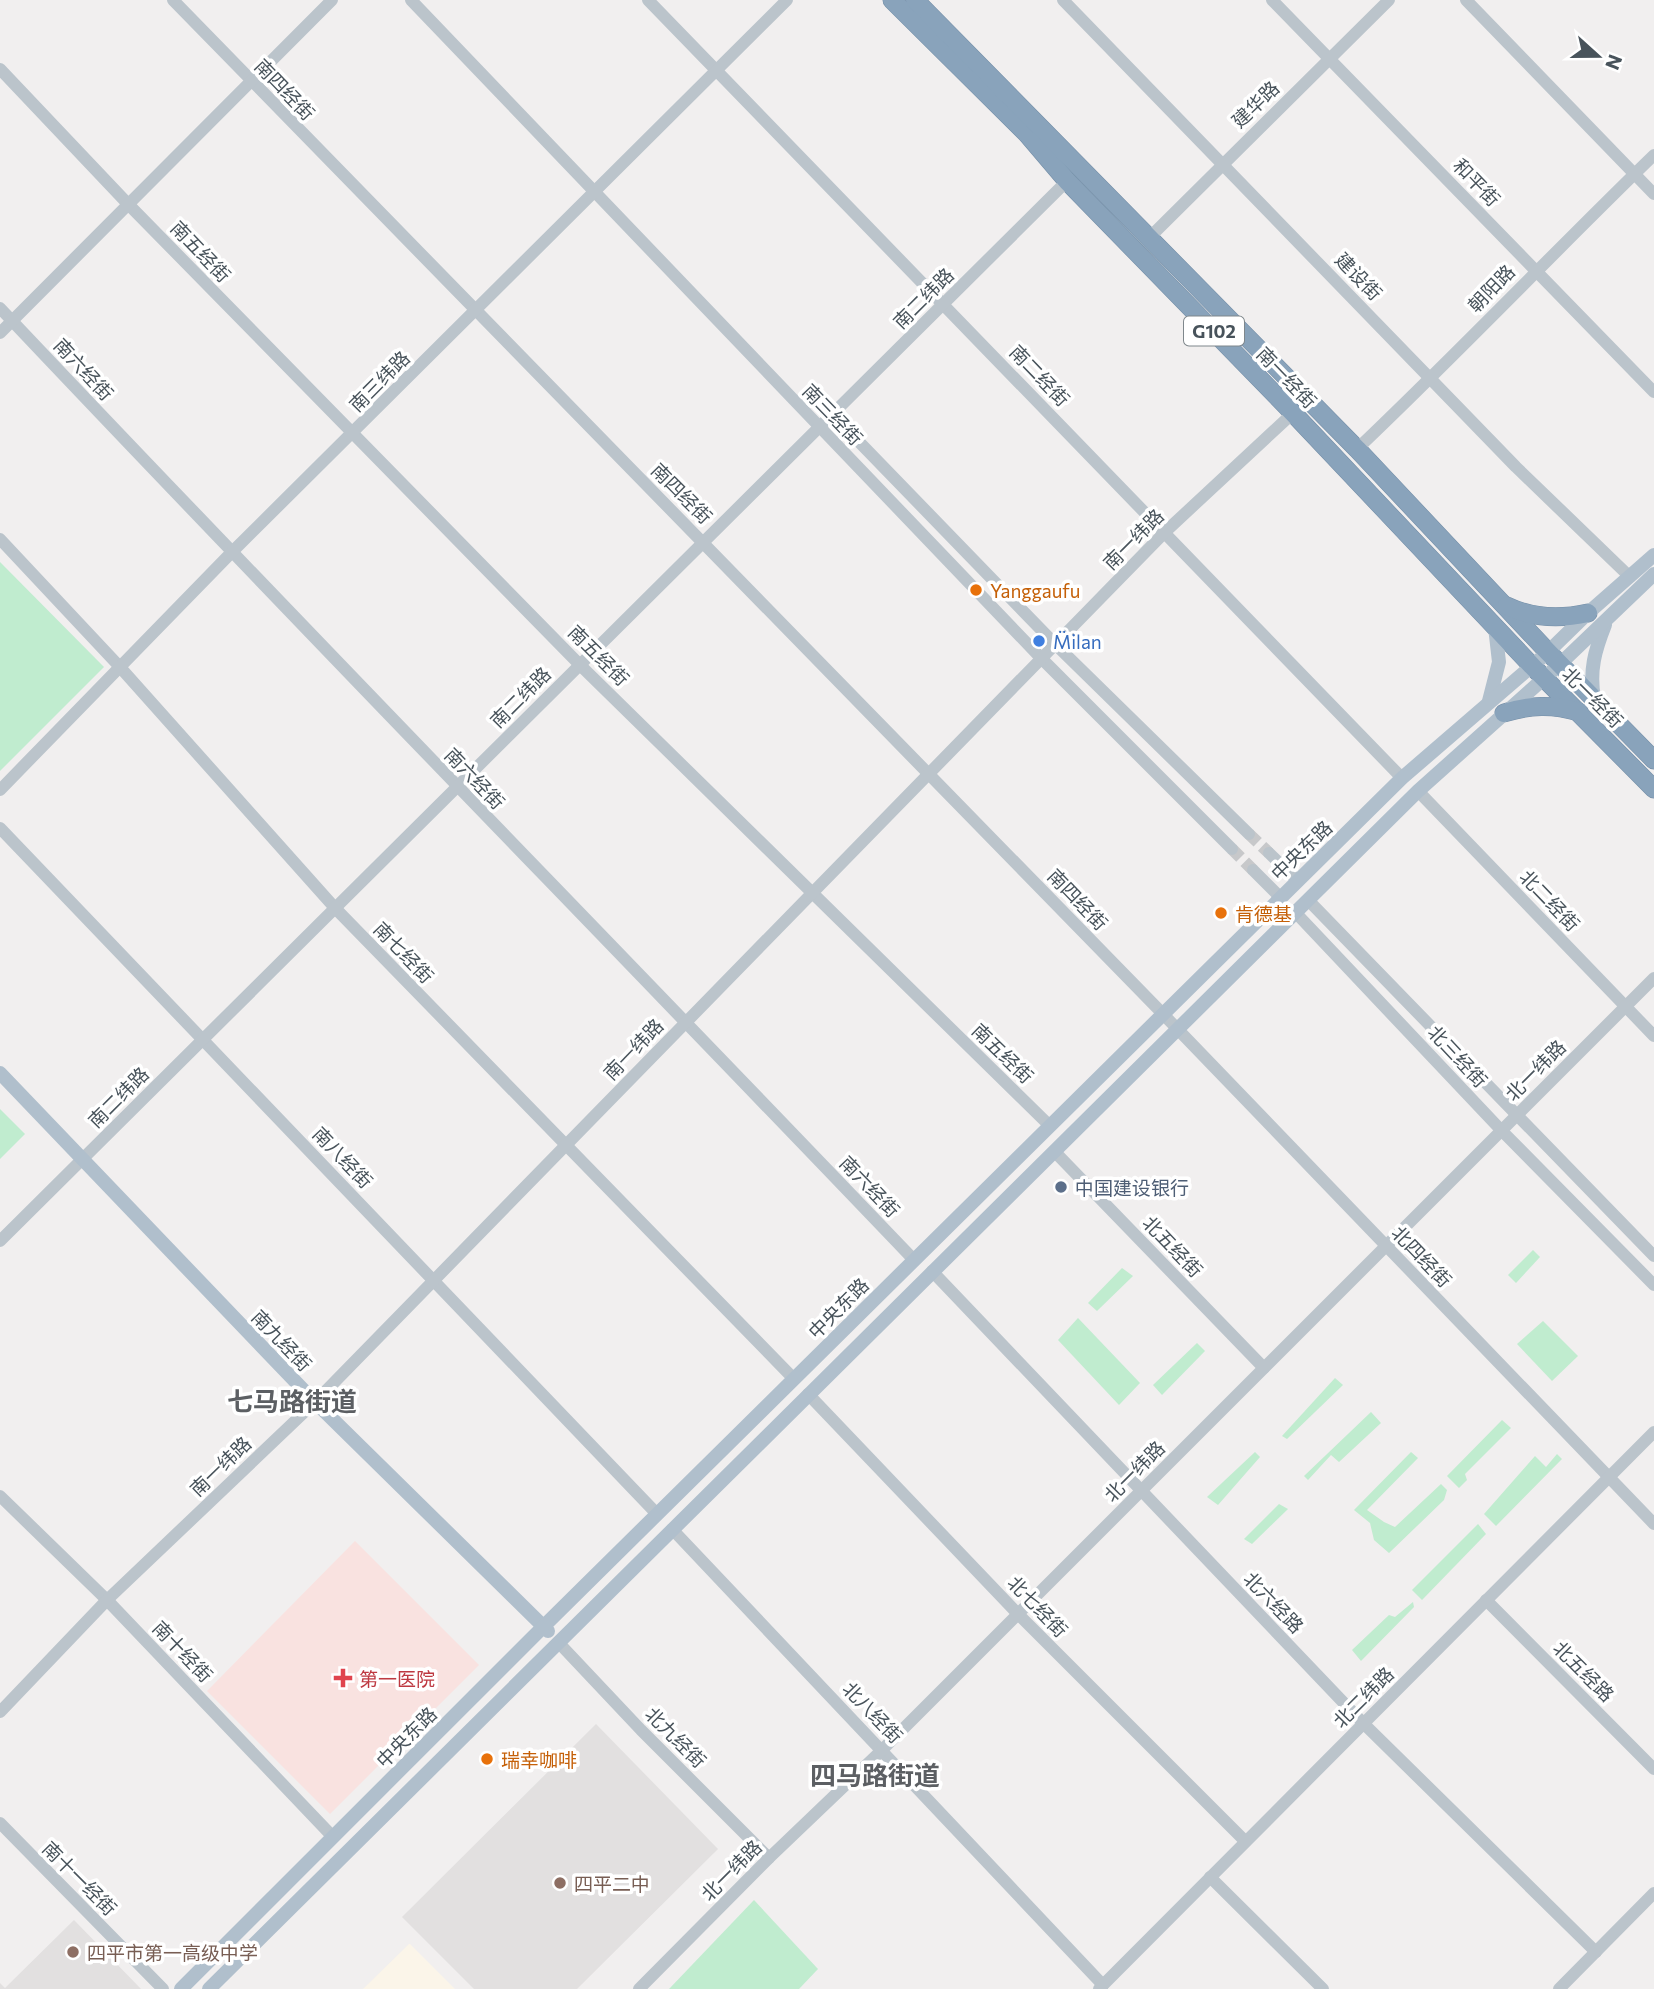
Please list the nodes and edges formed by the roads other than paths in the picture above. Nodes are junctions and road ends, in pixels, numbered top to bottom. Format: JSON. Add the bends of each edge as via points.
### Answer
{"nodes":[{"id":1,"x":173,"y":0,"type":"edge"},
{"id":2,"x":332,"y":0,"type":"edge"},
{"id":3,"x":411,"y":0,"type":"edge"},
{"id":4,"x":648,"y":0,"type":"edge"},
{"id":5,"x":787,"y":0,"type":"edge"},
{"id":6,"x":892,"y":0,"type":"edge"},
{"id":7,"x":915,"y":0,"type":"edge"},
{"id":8,"x":1063,"y":0,"type":"edge"},
{"id":9,"x":1272,"y":0,"type":"edge"},
{"id":10,"x":1389,"y":0,"type":"edge"},
{"id":11,"x":1466,"y":0,"type":"edge"},
{"id":12,"x":1329,"y":59,"type":"junction"},
{"id":13,"x":0,"y":69,"type":"edge"},
{"id":14,"x":716,"y":70,"type":"junction"},
{"id":15,"x":251,"y":81,"type":"junction"},
{"id":16,"x":1654,"y":155,"type":"edge"},
{"id":17,"x":1222,"y":164,"type":"junction"},
{"id":18,"x":1634,"y":174,"type":"junction"},
{"id":19,"x":1068,"y":181,"type":"junction"},
{"id":20,"x":596,"y":190,"type":"junction"},
{"id":21,"x":1654,"y":194,"type":"edge"},
{"id":22,"x":128,"y":204,"type":"junction"},
{"id":23,"x":1150,"y":237,"type":"junction"},
{"id":24,"x":1536,"y":270,"type":"junction"},
{"id":25,"x":945,"y":304,"type":"junction"},
{"id":26,"x":0,"y":308,"type":"edge"},
{"id":27,"x":475,"y":311,"type":"junction"},
{"id":28,"x":12,"y":321,"type":"junction"},
{"id":29,"x":0,"y":333,"type":"edge"},
{"id":30,"x":1432,"y":378,"type":"junction"},
{"id":31,"x":1654,"y":392,"type":"edge"},
{"id":32,"x":1293,"y":413,"type":"junction"},
{"id":33,"x":833,"y":415,"type":"junction"},
{"id":34,"x":820,"y":428,"type":"junction"},
{"id":35,"x":353,"y":433,"type":"junction"},
{"id":36,"x":1357,"y":449,"type":"junction"},
{"id":37,"x":1165,"y":533,"type":"junction"},
{"id":38,"x":0,"y":539,"type":"edge"},
{"id":39,"x":704,"y":542,"type":"junction"},
{"id":40,"x":231,"y":553,"type":"junction"},
{"id":41,"x":1654,"y":555,"type":"edge"},
{"id":42,"x":1654,"y":574,"type":"edge"},
{"id":43,"x":1630,"y":577,"type":"junction"},
{"id":44,"x":1503,"y":604,"type":"junction"},
{"id":45,"x":1588,"y":613,"type":"junction"},
{"id":46,"x":1608,"y":618,"type":"junction"},
{"id":47,"x":1495,"y":627,"type":"junction"},
{"id":48,"x":1055,"y":644,"type":"junction"},
{"id":49,"x":1041,"y":658,"type":"junction"},
{"id":50,"x":1554,"y":658,"type":"junction"},
{"id":51,"x":580,"y":665,"type":"junction"},
{"id":52,"x":119,"y":666,"type":"junction"},
{"id":53,"x":1538,"y":671,"type":"junction"},
{"id":54,"x":1594,"y":698,"type":"junction"},
{"id":55,"x":1496,"y":708,"type":"junction"},
{"id":56,"x":1579,"y":712,"type":"junction"},
{"id":57,"x":1654,"y":760,"type":"edge"},
{"id":58,"x":929,"y":774,"type":"junction"},
{"id":59,"x":1402,"y":778,"type":"junction"},
{"id":60,"x":457,"y":787,"type":"junction"},
{"id":61,"x":1654,"y":789,"type":"edge"},
{"id":62,"x":0,"y":790,"type":"edge"},
{"id":63,"x":1418,"y":791,"type":"junction"},
{"id":64,"x":0,"y":828,"type":"edge"},
{"id":65,"x":1249,"y":834,"type":"tunnel mouth"},
{"id":66,"x":1232,"y":849,"type":"tunnel mouth"},
{"id":67,"x":1269,"y":853,"type":"tunnel mouth"},
{"id":68,"x":1253,"y":870,"type":"tunnel mouth"},
{"id":69,"x":1298,"y":881,"type":"junction"},
{"id":70,"x":813,"y":893,"type":"junction"},
{"id":71,"x":1280,"y":897,"type":"junction"},
{"id":72,"x":1308,"y":900,"type":"junction"},
{"id":73,"x":335,"y":908,"type":"junction"},
{"id":74,"x":1295,"y":912,"type":"junction"},
{"id":75,"x":1654,"y":978,"type":"edge"},
{"id":76,"x":1626,"y":1006,"type":"junction"},
{"id":77,"x":1163,"y":1014,"type":"junction"},
{"id":78,"x":687,"y":1022,"type":"junction"},
{"id":79,"x":1177,"y":1029,"type":"junction"},
{"id":80,"x":1654,"y":1036,"type":"edge"},
{"id":81,"x":203,"y":1040,"type":"junction"},
{"id":82,"x":0,"y":1073,"type":"edge"},
{"id":83,"x":1517,"y":1115,"type":"junction"},
{"id":84,"x":1050,"y":1126,"type":"junction"},
{"id":85,"x":1501,"y":1130,"type":"junction"},
{"id":86,"x":566,"y":1145,"type":"junction"},
{"id":87,"x":1054,"y":1151,"type":"junction"},
{"id":88,"x":82,"y":1159,"type":"junction"},
{"id":89,"x":0,"y":1241,"type":"edge"},
{"id":90,"x":1385,"y":1246,"type":"junction"},
{"id":91,"x":1654,"y":1256,"type":"edge"},
{"id":92,"x":914,"y":1260,"type":"junction"},
{"id":93,"x":933,"y":1271,"type":"junction"},
{"id":94,"x":434,"y":1280,"type":"junction"},
{"id":95,"x":1654,"y":1285,"type":"edge"},
{"id":96,"x":1264,"y":1368,"type":"junction"},
{"id":97,"x":794,"y":1379,"type":"junction"},
{"id":98,"x":808,"y":1394,"type":"junction"},
{"id":99,"x":315,"y":1402,"type":"junction"},
{"id":100,"x":1654,"y":1432,"type":"edge"},
{"id":101,"x":1608,"y":1478,"type":"junction"},
{"id":102,"x":1141,"y":1491,"type":"junction"},
{"id":103,"x":0,"y":1496,"type":"edge"},
{"id":104,"x":657,"y":1514,"type":"junction"},
{"id":105,"x":1654,"y":1524,"type":"edge"},
{"id":106,"x":672,"y":1529,"type":"junction"},
{"id":107,"x":107,"y":1600,"type":"junction"},
{"id":108,"x":1486,"y":1600,"type":"junction"},
{"id":109,"x":1018,"y":1614,"type":"junction"},
{"id":110,"x":544,"y":1626,"type":"junction"},
{"id":111,"x":558,"y":1642,"type":"junction"},
{"id":112,"x":0,"y":1712,"type":"edge"},
{"id":113,"x":1363,"y":1723,"type":"junction"},
{"id":114,"x":882,"y":1750,"type":"junction"},
{"id":115,"x":1654,"y":1769,"type":"edge"},
{"id":116,"x":0,"y":1823,"type":"edge"},
{"id":117,"x":333,"y":1837,"type":"junction"},
{"id":118,"x":1245,"y":1841,"type":"junction"},
{"id":119,"x":769,"y":1858,"type":"junction"},
{"id":120,"x":1210,"y":1877,"type":"junction"},
{"id":121,"x":1654,"y":1893,"type":"edge"},
{"id":122,"x":1596,"y":1952,"type":"junction"},
{"id":123,"x":1101,"y":1987,"type":"edge"},
{"id":124,"x":163,"y":1989,"type":"edge"},
{"id":125,"x":181,"y":1989,"type":"edge"},
{"id":126,"x":209,"y":1989,"type":"edge"},
{"id":127,"x":639,"y":1989,"type":"edge"},
{"id":128,"x":1324,"y":1989,"type":"edge"},
{"id":129,"x":1559,"y":1989,"type":"edge"}],
"edges":[{"from":1,"to":15,"type":"street","name":"南四经街"},
{"from":2,"to":15,"type":"street"},
{"from":3,"to":20,"type":"street","name":"南三经街"},
{"from":4,"to":14,"type":"street","name":"南二经街"},
{"from":5,"to":14,"type":"street","name":"南三纬路"},
{"from":6,"to":19,"type":"highway","name":"南一经街","number":"G102"},
{"from":7,"to":23,"type":"highway","name":"南一经街","number":"G102"},
{"from":8,"to":17,"type":"street","name":"建设街"},
{"from":9,"to":12,"type":"street","name":"和平街"},
{"from":10,"to":12,"type":"street","name":"建华路"},
{"from":11,"to":18,"type":"street"},
{"from":12,"to":17,"type":"street","name":"建华路"},
{"from":12,"to":24,"type":"street","name":"和平街"},
{"from":13,"to":22,"type":"street","name":"南五经街"},
{"from":14,"to":20,"type":"street","name":"南三纬路"},
{"from":14,"to":25,"type":"street","name":"南二经街"},
{"from":15,"to":22,"type":"street"},
{"from":15,"to":27,"type":"street","name":"南四经街"},
{"from":16,"to":18,"type":"street","name":"朝阳路"},
{"from":17,"to":23,"type":"street","name":"建华路"},
{"from":17,"to":30,"type":"street","name":"建设街"},
{"from":18,"to":21,"type":"street"},
{"from":18,"to":24,"type":"street","name":"朝阳路"},
{"from":19,"to":25,"type":"street","name":"南二纬路"},
{"from":19,"to":32,"type":"highway","name":"南一经街","number":"G102"},
{"from":20,"to":27,"type":"street","name":"南三纬路"},
{"from":20,"to":34,"type":"street","name":"南三经街"},
{"from":22,"to":28,"type":"street"},
{"from":22,"to":35,"type":"street","name":"南五经街"},
{"from":23,"to":36,"type":"highway","name":"南一经街","number":"G102"},
{"from":24,"to":30,"type":"street","name":"朝阳路"},
{"from":24,"to":31,"type":"street","name":"和平街"},
{"from":25,"to":33,"type":"street","name":"南二纬路"},
{"from":25,"to":37,"type":"street","name":"南二经街"},
{"from":26,"to":28,"type":"street","name":"南六经街"},
{"from":27,"to":35,"type":"street","name":"南三纬路"},
{"from":27,"to":39,"type":"street","name":"南四经街"},
{"from":28,"to":29,"type":"street"},
{"from":28,"to":40,"type":"street","name":"南六经街"},
{"from":30,"to":36,"type":"street","name":"朝阳路"},
{"from":30,"to":43,"type":"street","name":"建设街"},
{"from":32,"to":37,"type":"street","name":"南一纬路"},
{"from":32,"to":47,"type":"highway","name":"南一经街","number":"G102"},
{"from":33,"to":34,"type":"street","name":"南二纬路"},
{"from":33,"to":48,"type":"street"},
{"from":34,"to":39,"type":"street","name":"南二纬路"},
{"from":34,"to":49,"type":"street","name":"南三经街"},
{"from":35,"to":40,"type":"street","name":"南三纬路"},
{"from":35,"to":51,"type":"street","name":"南五经街"},
{"from":36,"to":44,"type":"highway","name":"南一经街","number":"G102"},
{"from":37,"to":48,"type":"street","name":"南一纬路"},
{"from":37,"to":59,"type":"street","name":"南二经街"},
{"from":38,"to":52,"type":"street","name":"南七经街"},
{"from":39,"to":51,"type":"street","name":"南二纬路"},
{"from":39,"to":58,"type":"street","name":"南四经街"},
{"from":40,"to":52,"type":"street","name":"南三纬路"},
{"from":40,"to":60,"type":"street","name":"南六经街"},
{"from":41,"to":43,"type":"main road"},
{"from":42,"to":46,"type":"main road"},
{"from":43,"to":45,"type":"main road"},
{"from":44,"to":45,"type":"highway","via":[[1541,616]]},
{"from":44,"to":50,"type":"highway","name":"南一经街","number":"G102"},
{"from":45,"to":50,"type":"main road"},
{"from":46,"to":50,"type":"main road"},
{"from":46,"to":54,"type":"main road","via":[[1592,667]]},
{"from":47,"to":53,"type":"highway","name":"南一经街","number":"G102"},
{"from":47,"to":55,"type":"main road","via":[[1499,662]]},
{"from":48,"to":49,"type":"street","name":"南一纬路"},
{"from":48,"to":65,"type":"street"},
{"from":49,"to":58,"type":"street","name":"南一纬路"},
{"from":49,"to":66,"type":"street","name":"南三经街"},
{"from":50,"to":53,"type":"main road","name":"中央东路"},
{"from":50,"to":54,"type":"highway","name":"北一经街","number":"G102"},
{"from":51,"to":60,"type":"street","name":"南二纬路"},
{"from":51,"to":70,"type":"street","name":"南五经街"},
{"from":52,"to":62,"type":"street","name":"南三纬路"},
{"from":52,"to":73,"type":"street","name":"南七经街"},
{"from":53,"to":55,"type":"main road","name":"中央东路"},
{"from":53,"to":56,"type":"highway","name":"北一经街","number":"G102"},
{"from":54,"to":57,"type":"highway","name":"北一经街","number":"G102"},
{"from":55,"to":56,"type":"highway","via":[[1546,705]]},
{"from":55,"to":59,"type":"main road","name":"中央东路"},
{"from":55,"to":63,"type":"main road","name":"中央东路"},
{"from":56,"to":61,"type":"highway","name":"北一经街","number":"G102"},
{"from":58,"to":70,"type":"street","name":"南一纬路"},
{"from":58,"to":77,"type":"street","name":"南四经街"},
{"from":59,"to":69,"type":"main road","name":"中央东路"},
{"from":60,"to":73,"type":"street","name":"南二纬路"},
{"from":60,"to":78,"type":"street","name":"南六经街"},
{"from":63,"to":72,"type":"main road","name":"中央东路"},
{"from":63,"to":76,"type":"street","name":"北二经街"},
{"from":64,"to":81,"type":"street","name":"南八经街"},
{"from":67,"to":69,"type":"street"},
{"from":68,"to":71,"type":"street"},
{"from":69,"to":71,"type":"main road","name":"中央东路"},
{"from":70,"to":78,"type":"street","name":"南一纬路"},
{"from":70,"to":84,"type":"street","name":"南五经街"},
{"from":71,"to":77,"type":"main road","name":"中央东路"},
{"from":72,"to":74,"type":"main road","name":"中央东路"},
{"from":72,"to":83,"type":"street"},
{"from":73,"to":81,"type":"street","name":"南二纬路"},
{"from":73,"to":86,"type":"street","name":"南七经街"},
{"from":74,"to":79,"type":"main road","name":"中央东路"},
{"from":74,"to":85,"type":"street","name":"北三经街"},
{"from":75,"to":76,"type":"street","name":"北一纬路"},
{"from":76,"to":80,"type":"street","name":"北二经街"},
{"from":76,"to":83,"type":"street","name":"北一纬路"},
{"from":77,"to":79,"type":"street","name":"北四经街"},
{"from":77,"to":84,"type":"main road","name":"中央东路"},
{"from":78,"to":86,"type":"street","name":"南一纬路"},
{"from":78,"to":92,"type":"street","name":"南六经街"},
{"from":79,"to":87,"type":"main road","name":"中央东路"},
{"from":79,"to":90,"type":"street","name":"北四经街"},
{"from":81,"to":88,"type":"street","name":"南二纬路"},
{"from":81,"to":94,"type":"street","name":"南八经街"},
{"from":82,"to":88,"type":"main road","name":"南九经街"},
{"from":83,"to":85,"type":"street","name":"北一纬路"},
{"from":83,"to":91,"type":"street"},
{"from":84,"to":92,"type":"main road","name":"中央东路"},
{"from":85,"to":90,"type":"street","name":"北一纬路"},
{"from":85,"to":95,"type":"street","name":"北三经街"},
{"from":86,"to":94,"type":"street","name":"南一纬路"},
{"from":86,"to":97,"type":"street","name":"南七经街"},
{"from":87,"to":93,"type":"main road","name":"中央东路"},
{"from":87,"to":96,"type":"street","name":"北五经街"},
{"from":88,"to":89,"type":"street","name":"南二纬路"},
{"from":88,"to":99,"type":"main road","name":"南九经街"},
{"from":90,"to":96,"type":"street","name":"北一纬路"},
{"from":90,"to":101,"type":"street","name":"北四经街"},
{"from":92,"to":97,"type":"main road","name":"中央东路"},
{"from":93,"to":98,"type":"main road","name":"中央东路"},
{"from":93,"to":102,"type":"street","name":"北六经路"},
{"from":94,"to":99,"type":"street","name":"南一纬路"},
{"from":94,"to":104,"type":"street","name":"南八经街"},
{"from":96,"to":102,"type":"street","name":"北一纬路"},
{"from":97,"to":104,"type":"main road","name":"中央东路"},
{"from":98,"to":106,"type":"main road","name":"中央东路"},
{"from":98,"to":109,"type":"street","name":"北七经街"},
{"from":99,"to":107,"type":"street","name":"南一纬路"},
{"from":99,"to":110,"type":"main road","name":"南九经街"},
{"from":100,"to":101,"type":"street","name":"北二纬路"},
{"from":101,"to":105,"type":"street","name":"北四经街"},
{"from":101,"to":108,"type":"street","name":"北二纬路"},
{"from":102,"to":109,"type":"street","name":"北一纬路"},
{"from":102,"to":113,"type":"street","name":"北六经路"},
{"from":103,"to":107,"type":"street","name":"南十经街"},
{"from":104,"to":110,"type":"main road","name":"中央东路"},
{"from":106,"to":111,"type":"main road","name":"中央东路"},
{"from":106,"to":114,"type":"street","name":"北八经街"},
{"from":107,"to":112,"type":"street","name":"南一纬路"},
{"from":107,"to":117,"type":"street","name":"南十经街"},
{"from":108,"to":113,"type":"street","name":"北二纬路"},
{"from":108,"to":115,"type":"street","name":"北五经路"},
{"from":109,"to":114,"type":"street","name":"北一纬路"},
{"from":109,"to":118,"type":"street","name":"北七经街"},
{"from":110,"to":111,"type":"main road","name":"南九经街"},
{"from":110,"to":117,"type":"main road","name":"中央东路"},
{"from":111,"to":119,"type":"street","name":"北九经街"},
{"from":111,"to":126,"type":"main road","name":"中央东路"},
{"from":113,"to":118,"type":"street","name":"北二纬路"},
{"from":113,"to":122,"type":"street","name":"北六经路"},
{"from":114,"to":119,"type":"street","name":"北一纬路"},
{"from":114,"to":123,"type":"street","name":"北八经街"},
{"from":116,"to":124,"type":"street","name":"南十一经街"},
{"from":117,"to":125,"type":"main road","name":"中央东路"},
{"from":118,"to":120,"type":"street","name":"北二纬路"},
{"from":119,"to":127,"type":"street","name":"北一纬路"},
{"from":120,"to":123,"type":"street","name":"北二纬路"},
{"from":120,"to":128,"type":"street"},
{"from":121,"to":122,"type":"street"},
{"from":122,"to":129,"type":"street"}]}
